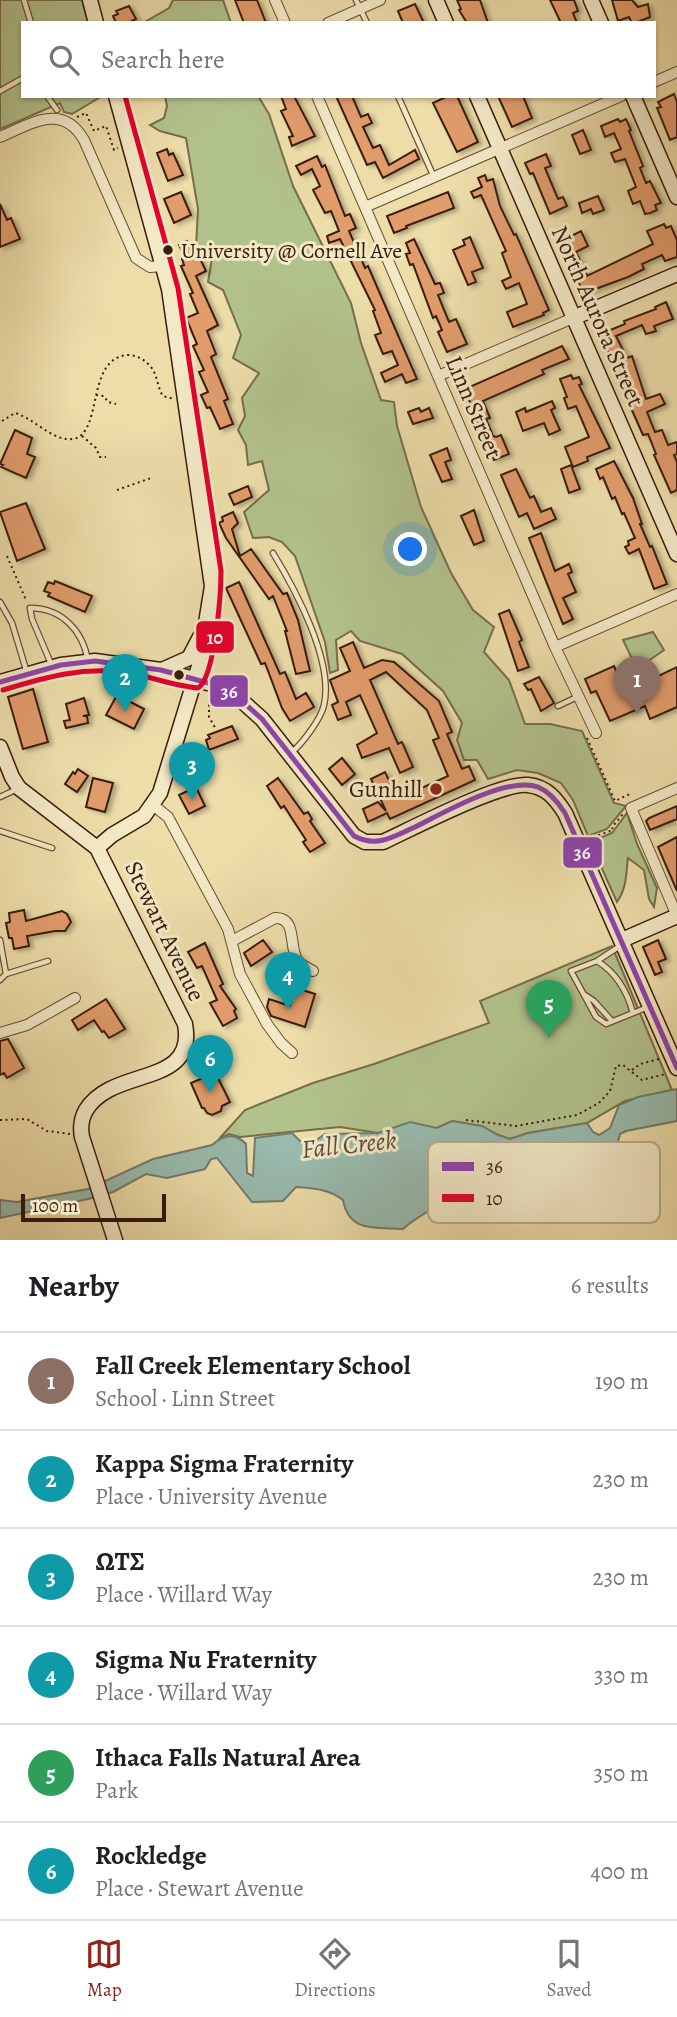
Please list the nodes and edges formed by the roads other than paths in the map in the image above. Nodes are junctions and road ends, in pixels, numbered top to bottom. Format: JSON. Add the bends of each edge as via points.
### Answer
{"nodes":[{"id":1,"x":24,"y":0,"type":"edge"},
{"id":2,"x":90,"y":0,"type":"edge"},
{"id":3,"x":275,"y":0,"type":"edge"},
{"id":4,"x":380,"y":0,"type":"edge"},
{"id":5,"x":436,"y":0,"type":"edge"},
{"id":6,"x":591,"y":0,"type":"edge"},
{"id":7,"x":358,"y":4,"type":"edge"},
{"id":8,"x":30,"y":21,"type":"edge"},
{"id":9,"x":95,"y":21,"type":"edge"},
{"id":10,"x":284,"y":21,"type":"edge"},
{"id":11,"x":331,"y":21,"type":"edge"},
{"id":12,"x":366,"y":21,"type":"edge"},
{"id":13,"x":445,"y":21,"type":"edge"},
{"id":14,"x":600,"y":21,"type":"edge"},
{"id":15,"x":677,"y":72,"type":"edge"},
{"id":16,"x":21,"y":79,"type":"edge"},
{"id":17,"x":656,"y":81,"type":"edge"},
{"id":18,"x":0,"y":91,"type":"edge"},
{"id":19,"x":48,"y":98,"type":"edge"},
{"id":20,"x":118,"y":98,"type":"edge"},
{"id":21,"x":318,"y":98,"type":"edge"},
{"id":22,"x":399,"y":98,"type":"edge"},
{"id":23,"x":478,"y":98,"type":"edge"},
{"id":24,"x":616,"y":98,"type":"edge"},
{"id":25,"x":634,"y":98,"type":"edge"},
{"id":26,"x":57,"y":110,"type":"dead end"},
{"id":27,"x":0,"y":137,"type":"edge"},
{"id":28,"x":500,"y":148,"type":"junction"},
{"id":29,"x":434,"y":177,"type":"junction"},
{"id":30,"x":677,"y":197,"type":"edge"},
{"id":31,"x":365,"y":207,"type":"junction"},
{"id":32,"x":163,"y":266,"type":"junction"},
{"id":33,"x":677,"y":274,"type":"edge"},
{"id":34,"x":573,"y":318,"type":"junction"},
{"id":35,"x":438,"y":376,"type":"junction"},
{"id":36,"x":273,"y":553,"type":"dead end"},
{"id":37,"x":677,"y":554,"type":"edge"},
{"id":38,"x":677,"y":594,"type":"edge"},
{"id":39,"x":0,"y":602,"type":"edge"},
{"id":40,"x":208,"y":613,"type":"junction"},
{"id":41,"x":555,"y":647,"type":"junction"},
{"id":42,"x":88,"y":662,"type":"junction"},
{"id":43,"x":52,"y":667,"type":"junction"},
{"id":44,"x":161,"y":670,"type":"junction"},
{"id":45,"x":27,"y":674,"type":"junction"},
{"id":46,"x":195,"y":678,"type":"junction"},
{"id":47,"x":0,"y":682,"type":"edge"},
{"id":48,"x":577,"y":697,"type":"junction"},
{"id":49,"x":558,"y":706,"type":"dead end"},
{"id":50,"x":596,"y":733,"type":"road end"},
{"id":51,"x":0,"y":747,"type":"edge"},
{"id":52,"x":290,"y":754,"type":"junction"},
{"id":53,"x":19,"y":788,"type":"junction"},
{"id":54,"x":677,"y":789,"type":"edge"},
{"id":55,"x":0,"y":797,"type":"edge"},
{"id":56,"x":153,"y":805,"type":"junction"},
{"id":57,"x":0,"y":831,"type":"edge"},
{"id":58,"x":52,"y":848,"type":"dead end"},
{"id":59,"x":97,"y":848,"type":"junction"},
{"id":60,"x":677,"y":916,"type":"edge"},
{"id":61,"x":0,"y":940,"type":"edge"},
{"id":62,"x":232,"y":941,"type":"junction"},
{"id":63,"x":623,"y":942,"type":"junction"},
{"id":64,"x":48,"y":961,"type":"dead end"},
{"id":65,"x":597,"y":961,"type":"junction"},
{"id":66,"x":313,"y":971,"type":"dead end"},
{"id":67,"x":6,"y":974,"type":"junction"},
{"id":68,"x":0,"y":980,"type":"edge"},
{"id":69,"x":585,"y":995,"type":"junction"},
{"id":70,"x":75,"y":998,"type":"dead end"},
{"id":71,"x":651,"y":1006,"type":"junction"},
{"id":72,"x":633,"y":1013,"type":"junction"},
{"id":73,"x":612,"y":1021,"type":"junction"},
{"id":74,"x":0,"y":1033,"type":"edge"},
{"id":75,"x":669,"y":1050,"type":"edge"},
{"id":76,"x":292,"y":1053,"type":"dead end"},
{"id":77,"x":673,"y":1070,"type":"edge"},
{"id":78,"x":115,"y":1240,"type":"edge"}],
"edges":[{"from":1,"to":8,"type":"lane"},
{"from":2,"to":9,"type":"street"},
{"from":3,"to":10,"type":"street"},
{"from":4,"to":7,"type":"street"},
{"from":5,"to":13,"type":"street"},
{"from":6,"to":14,"type":"street"},
{"from":7,"to":11,"type":"street"},
{"from":7,"to":12,"type":"lane"},
{"from":15,"to":17,"type":"street"},
{"from":16,"to":18,"type":"lane"},
{"from":19,"to":26,"type":"lane"},
{"from":20,"to":32,"type":"street"},
{"from":21,"to":31,"type":"street","name":"Linn Street"},
{"from":22,"to":29,"type":"lane"},
{"from":23,"to":28,"type":"street","name":"North Aurora Street"},
{"from":24,"to":28,"type":"street"},
{"from":25,"to":30,"type":"street"},
{"from":27,"to":32,"type":"street","via":[[46,119],[62,119],[74,126],[136,258],[150,267]]},
{"from":28,"to":29,"type":"street"},
{"from":28,"to":34,"type":"street","name":"North Aurora Street"},
{"from":29,"to":31,"type":"street"},
{"from":31,"to":35,"type":"street","name":"Linn Street"},
{"from":32,"to":40,"type":"street","via":[[212,572]]},
{"from":33,"to":34,"type":"street"},
{"from":34,"to":35,"type":"street"},
{"from":34,"to":37,"type":"street","name":"North Aurora Street"},
{"from":35,"to":41,"type":"street","name":"Linn Street"},
{"from":36,"to":52,"type":"lane","via":[[296,593],[322,663],[324,705],[309,734]]},
{"from":38,"to":41,"type":"street"},
{"from":39,"to":45,"type":"lane","via":[[22,649]]},
{"from":40,"to":44,"type":"street","via":[[189,658]]},
{"from":40,"to":46,"type":"street"},
{"from":41,"to":48,"type":"street","name":"Linn Street"},
{"from":42,"to":43,"type":"street"},
{"from":42,"to":43,"type":"lane","via":[[84,640],[69,622],[30,608]]},
{"from":42,"to":44,"type":"street"},
{"from":43,"to":45,"type":"street"},
{"from":44,"to":46,"type":"street"},
{"from":45,"to":47,"type":"street"},
{"from":46,"to":52,"type":"street","via":[[233,693]]},
{"from":46,"to":56,"type":"street"},
{"from":48,"to":49,"type":"lane"},
{"from":48,"to":50,"type":"street","name":"Linn Street"},
{"from":51,"to":53,"type":"street","name":"Stewart Avenue"},
{"from":52,"to":63,"type":"street","via":[[354,836],[374,844],[505,788],[527,785],[548,793],[565,813]]},
{"from":53,"to":55,"type":"lane"},
{"from":53,"to":59,"type":"street","name":"Stewart Avenue"},
{"from":54,"to":60,"type":"street","via":[[631,808]]},
{"from":56,"to":59,"type":"street"},
{"from":56,"to":62,"type":"street","via":[[168,817]]},
{"from":57,"to":58,"type":"lane"},
{"from":59,"to":78,"type":"street","name":"Stewart Avenue","via":[[179,1008],[186,1039],[179,1058],[169,1068],[115,1085],[96,1097],[84,1115],[82,1134]]},
{"from":60,"to":63,"type":"street"},
{"from":61,"to":67,"type":"lane"},
{"from":62,"to":66,"type":"street","via":[[282,918],[290,928],[295,957]]},
{"from":62,"to":76,"type":"street","via":[[237,967],[256,1004]]},
{"from":63,"to":65,"type":"lane"},
{"from":63,"to":71,"type":"street"},
{"from":64,"to":67,"type":"lane"},
{"from":65,"to":69,"type":"lane","via":[[571,971]]},
{"from":65,"to":72,"type":"lane","via":[[620,981]]},
{"from":67,"to":68,"type":"lane"},
{"from":69,"to":73,"type":"lane"},
{"from":69,"to":73,"type":"lane","via":[[596,1017],[606,1024]]},
{"from":70,"to":74,"type":"street","via":[[27,1025]]},
{"from":71,"to":72,"type":"lane"},
{"from":71,"to":75,"type":"street"},
{"from":72,"to":73,"type":"lane"},
{"from":75,"to":77,"type":"street"}]}
